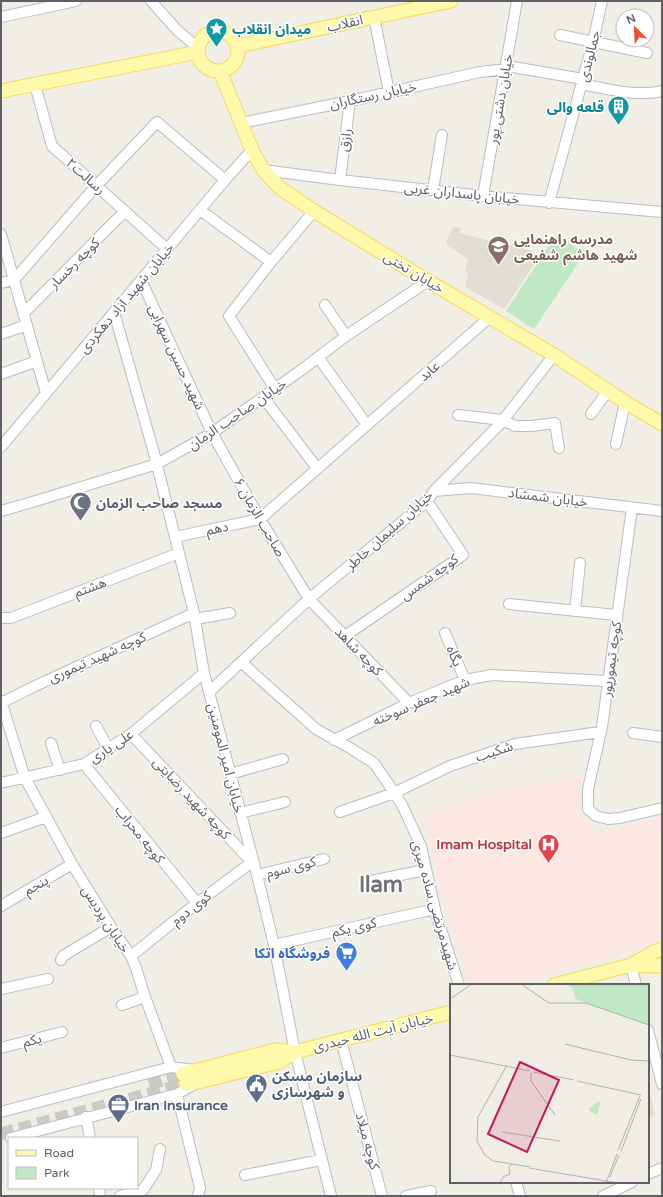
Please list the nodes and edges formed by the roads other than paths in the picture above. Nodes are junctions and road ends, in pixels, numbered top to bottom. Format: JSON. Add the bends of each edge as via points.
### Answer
{"nodes":[{"id":1,"x":76,"y":1,"type":"edge"},
{"id":2,"x":152,"y":1,"type":"edge"},
{"id":3,"x":451,"y":1,"type":"edge"},
{"id":4,"x":517,"y":1,"type":"edge"},
{"id":5,"x":602,"y":1,"type":"edge"},
{"id":6,"x":1,"y":17,"type":"edge"},
{"id":7,"x":374,"y":17,"type":"junction"},
{"id":8,"x":560,"y":36,"type":"dead end"},
{"id":9,"x":593,"y":42,"type":"junction"},
{"id":10,"x":238,"y":46,"type":"junction"},
{"id":11,"x":198,"y":50,"type":"junction"},
{"id":12,"x":647,"y":53,"type":"dead end"},
{"id":13,"x":506,"y":69,"type":"junction"},
{"id":14,"x":220,"y":70,"type":"junction"},
{"id":15,"x":582,"y":81,"type":"junction"},
{"id":16,"x":35,"y":85,"type":"junction"},
{"id":17,"x":662,"y":91,"type":"edge"},
{"id":18,"x":1,"y":92,"type":"edge"},
{"id":19,"x":389,"y":92,"type":"junction"},
{"id":20,"x":350,"y":101,"type":"junction"},
{"id":21,"x":241,"y":123,"type":"junction"},
{"id":22,"x":442,"y":135,"type":"dead end"},
{"id":23,"x":252,"y":150,"type":"junction"},
{"id":24,"x":263,"y":170,"type":"junction"},
{"id":25,"x":225,"y":180,"type":"junction"},
{"id":26,"x":340,"y":180,"type":"junction"},
{"id":27,"x":96,"y":186,"type":"junction"},
{"id":28,"x":433,"y":190,"type":"junction"},
{"id":29,"x":483,"y":196,"type":"junction"},
{"id":30,"x":549,"y":203,"type":"junction"},
{"id":31,"x":200,"y":210,"type":"junction"},
{"id":32,"x":314,"y":211,"type":"junction"},
{"id":33,"x":125,"y":212,"type":"junction"},
{"id":34,"x":662,"y":212,"type":"edge"},
{"id":35,"x":1,"y":234,"type":"edge"},
{"id":36,"x":167,"y":249,"type":"junction"},
{"id":37,"x":271,"y":262,"type":"junction"},
{"id":38,"x":14,"y":280,"type":"junction"},
{"id":39,"x":141,"y":280,"type":"junction"},
{"id":40,"x":428,"y":281,"type":"junction"},
{"id":41,"x":1,"y":283,"type":"edge"},
{"id":42,"x":325,"y":305,"type":"dead end"},
{"id":43,"x":114,"y":312,"type":"junction"},
{"id":44,"x":23,"y":314,"type":"junction"},
{"id":45,"x":490,"y":317,"type":"junction"},
{"id":46,"x":27,"y":325,"type":"junction"},
{"id":47,"x":1,"y":334,"type":"edge"},
{"id":48,"x":346,"y":336,"type":"junction"},
{"id":49,"x":554,"y":355,"type":"junction"},
{"id":50,"x":318,"y":357,"type":"junction"},
{"id":51,"x":37,"y":361,"type":"junction"},
{"id":52,"x":1,"y":374,"type":"edge"},
{"id":53,"x":275,"y":389,"type":"junction"},
{"id":54,"x":608,"y":390,"type":"junction"},
{"id":55,"x":46,"y":394,"type":"junction"},
{"id":56,"x":263,"y":397,"type":"junction"},
{"id":57,"x":625,"y":402,"type":"junction"},
{"id":58,"x":591,"y":414,"type":"dead end"},
{"id":59,"x":458,"y":415,"type":"dead end"},
{"id":60,"x":503,"y":420,"type":"junction"},
{"id":61,"x":662,"y":424,"type":"edge"},
{"id":62,"x":367,"y":425,"type":"junction"},
{"id":63,"x":212,"y":433,"type":"junction"},
{"id":64,"x":616,"y":444,"type":"dead end"},
{"id":65,"x":1,"y":447,"type":"edge"},
{"id":66,"x":559,"y":448,"type":"dead end"},
{"id":67,"x":157,"y":464,"type":"junction"},
{"id":68,"x":317,"y":468,"type":"junction"},
{"id":69,"x":434,"y":491,"type":"junction"},
{"id":70,"x":427,"y":501,"type":"junction"},
{"id":71,"x":632,"y":508,"type":"junction"},
{"id":72,"x":1,"y":510,"type":"edge"},
{"id":73,"x":662,"y":511,"type":"edge"},
{"id":74,"x":260,"y":519,"type":"junction"},
{"id":75,"x":175,"y":536,"type":"junction"},
{"id":76,"x":179,"y":553,"type":"junction"},
{"id":77,"x":580,"y":563,"type":"dead end"},
{"id":78,"x":309,"y":599,"type":"junction"},
{"id":79,"x":510,"y":604,"type":"dead end"},
{"id":80,"x":575,"y":611,"type":"junction"},
{"id":81,"x":230,"y":613,"type":"dead end"},
{"id":82,"x":616,"y":615,"type":"junction"},
{"id":83,"x":194,"y":616,"type":"junction"},
{"id":84,"x":1,"y":618,"type":"edge"},
{"id":85,"x":445,"y":632,"type":"dead end"},
{"id":86,"x":345,"y":636,"type":"junction"},
{"id":87,"x":242,"y":662,"type":"junction"},
{"id":88,"x":204,"y":673,"type":"junction"},
{"id":89,"x":465,"y":680,"type":"junction"},
{"id":90,"x":608,"y":680,"type":"junction"},
{"id":91,"x":209,"y":692,"type":"junction"},
{"id":92,"x":1,"y":702,"type":"edge"},
{"id":93,"x":409,"y":703,"type":"junction"},
{"id":94,"x":96,"y":726,"type":"dead end"},
{"id":95,"x":600,"y":732,"type":"junction"},
{"id":96,"x":633,"y":733,"type":"dead end"},
{"id":97,"x":131,"y":734,"type":"junction"},
{"id":98,"x":662,"y":737,"type":"edge"},
{"id":99,"x":334,"y":740,"type":"junction"},
{"id":100,"x":51,"y":743,"type":"dead end"},
{"id":101,"x":108,"y":748,"type":"junction"},
{"id":102,"x":283,"y":759,"type":"dead end"},
{"id":103,"x":84,"y":764,"type":"junction"},
{"id":104,"x":60,"y":770,"type":"junction"},
{"id":105,"x":230,"y":774,"type":"junction"},
{"id":106,"x":25,"y":778,"type":"junction"},
{"id":107,"x":1,"y":783,"type":"edge"},
{"id":108,"x":394,"y":793,"type":"junction"},
{"id":109,"x":285,"y":802,"type":"dead end"},
{"id":110,"x":662,"y":808,"type":"edge"},
{"id":111,"x":340,"y":812,"type":"dead end"},
{"id":112,"x":240,"y":813,"type":"junction"},
{"id":113,"x":46,"y":817,"type":"junction"},
{"id":114,"x":1,"y":833,"type":"edge"},
{"id":115,"x":324,"y":859,"type":"dead end"},
{"id":116,"x":252,"y":862,"type":"junction"},
{"id":117,"x":72,"y":864,"type":"junction"},
{"id":118,"x":425,"y":870,"type":"junction"},
{"id":119,"x":257,"y":875,"type":"junction"},
{"id":120,"x":371,"y":882,"type":"dead end"},
{"id":121,"x":197,"y":903,"type":"junction"},
{"id":122,"x":1,"y":906,"type":"edge"},
{"id":123,"x":435,"y":909,"type":"junction"},
{"id":124,"x":111,"y":927,"type":"junction"},
{"id":125,"x":274,"y":945,"type":"junction"},
{"id":126,"x":662,"y":950,"type":"edge"},
{"id":127,"x":131,"y":956,"type":"junction"},
{"id":128,"x":61,"y":960,"type":"dead end"},
{"id":129,"x":631,"y":965,"type":"junction"},
{"id":130,"x":662,"y":965,"type":"edge"},
{"id":131,"x":48,"y":979,"type":"dead end"},
{"id":132,"x":459,"y":984,"type":"edge"},
{"id":133,"x":558,"y":984,"type":"edge"},
{"id":134,"x":636,"y":984,"type":"edge"},
{"id":135,"x":1,"y":989,"type":"edge"},
{"id":136,"x":145,"y":997,"type":"junction"},
{"id":137,"x":122,"y":1005,"type":"dead end"},
{"id":138,"x":450,"y":1012,"type":"edge"},
{"id":139,"x":62,"y":1032,"type":"dead end"},
{"id":140,"x":649,"y":1034,"type":"edge"},
{"id":141,"x":341,"y":1040,"type":"junction"},
{"id":142,"x":1,"y":1048,"type":"edge"},
{"id":143,"x":294,"y":1052,"type":"junction"},
{"id":144,"x":171,"y":1067,"type":"junction"},
{"id":145,"x":201,"y":1075,"type":"junction"},
{"id":146,"x":185,"y":1079,"type":"tunnel mouth"},
{"id":147,"x":662,"y":1084,"type":"edge"},
{"id":148,"x":177,"y":1094,"type":"junction"},
{"id":149,"x":1,"y":1112,"type":"edge"},
{"id":150,"x":86,"y":1117,"type":"junction"},
{"id":151,"x":14,"y":1137,"type":"edge"},
{"id":152,"x":90,"y":1137,"type":"edge"},
{"id":153,"x":160,"y":1149,"type":"dead end"},
{"id":154,"x":321,"y":1160,"type":"junction"},
{"id":155,"x":662,"y":1168,"type":"edge"},
{"id":156,"x":649,"y":1174,"type":"edge"},
{"id":157,"x":246,"y":1175,"type":"dead end"},
{"id":158,"x":516,"y":1183,"type":"edge"},
{"id":159,"x":630,"y":1183,"type":"edge"},
{"id":160,"x":431,"y":1190,"type":"dead end"},
{"id":161,"x":120,"y":1196,"type":"edge"},
{"id":162,"x":198,"y":1196,"type":"edge"},
{"id":163,"x":331,"y":1196,"type":"edge"},
{"id":164,"x":382,"y":1196,"type":"edge"},
{"id":165,"x":409,"y":1196,"type":"edge"},
{"id":166,"x":520,"y":1196,"type":"edge"},
{"id":167,"x":603,"y":1196,"type":"edge"}],
"edges":[{"from":1,"to":6,"type":"street"},
{"from":2,"to":11,"type":"street"},
{"from":3,"to":7,"type":"main road","name":"انقلاب"},
{"from":4,"to":13,"type":"street","name":"خیابان دشتی پور"},
{"from":5,"to":9,"type":"street","name":"جمالوندی"},
{"from":7,"to":10,"type":"main road","name":"انقلاب"},
{"from":7,"to":19,"type":"street"},
{"from":8,"to":9,"type":"street"},
{"from":9,"to":12,"type":"street"},
{"from":9,"to":15,"type":"street","name":"جمالوندی"},
{"from":10,"to":11,"type":"main road","via":[[230,34],[218,30],[205,36]]},
{"from":10,"to":14,"type":"main road","via":[[239,52],[234,64]]},
{"from":11,"to":14,"type":"main road","via":[[199,57],[206,66]]},
{"from":11,"to":16,"type":"main road"},
{"from":13,"to":15,"type":"street","name":"خیابان رستگاران","via":[[513,67]]},
{"from":13,"to":19,"type":"street","name":"خیابان رستگاران","via":[[480,72]]},
{"from":13,"to":29,"type":"street","name":"خیابان دشتی پور"},
{"from":14,"to":21,"type":"main road","name":"خیابان تختی"},
{"from":15,"to":17,"type":"street","name":"خیابان رستگاران","via":[[620,91],[648,94]]},
{"from":15,"to":30,"type":"street","name":"جمالوندی"},
{"from":16,"to":18,"type":"main road"},
{"from":16,"to":27,"type":"street","name":"رسالت۲","via":[[52,146]]},
{"from":19,"to":20,"type":"street","name":"خیابان رستگاران"},
{"from":20,"to":21,"type":"street","name":"خیابان رستگاران"},
{"from":20,"to":26,"type":"street","name":"رازق"},
{"from":21,"to":23,"type":"main road","name":"خیابان تختی"},
{"from":22,"to":28,"type":"street"},
{"from":23,"to":24,"type":"main road","name":"خیابان تختی"},
{"from":23,"to":25,"type":"street","name":"خیابان شهید آزاد دهکردی"},
{"from":24,"to":26,"type":"street","name":"خیابان پاسداران غربی"},
{"from":24,"to":32,"type":"main road","name":"خیابان تختی","via":[[280,188]]},
{"from":25,"to":27,"type":"street","via":[[157,122]]},
{"from":25,"to":31,"type":"street","name":"خیابان شهید آزاد دهکردی"},
{"from":26,"to":28,"type":"street","name":"خیابان پاسداران غربی"},
{"from":27,"to":33,"type":"street","name":"رسالت۲"},
{"from":27,"to":38,"type":"street"},
{"from":28,"to":29,"type":"street","name":"خیابان پاسداران غربی"},
{"from":29,"to":30,"type":"street","name":"خیابان پاسداران غربی"},
{"from":30,"to":34,"type":"street","name":"خیابان پاسداران غربی"},
{"from":31,"to":36,"type":"street","name":"خیابان شهید آزاد دهکردی"},
{"from":31,"to":37,"type":"street"},
{"from":32,"to":37,"type":"street"},
{"from":32,"to":40,"type":"main road","name":"خیابان تختی"},
{"from":33,"to":36,"type":"street","name":"رسالت۲"},
{"from":33,"to":44,"type":"street","name":"کوچه رخسار"},
{"from":35,"to":38,"type":"street"},
{"from":36,"to":39,"type":"street","name":"خیابان شهید آزاد دهکردی"},
{"from":37,"to":53,"type":"street","via":[[229,316]]},
{"from":38,"to":41,"type":"street"},
{"from":38,"to":44,"type":"street"},
{"from":39,"to":43,"type":"street","name":"خیابان شهید آزاد دهکردی"},
{"from":39,"to":63,"type":"street","name":"شهید حسین سهرابی"},
{"from":40,"to":45,"type":"main road","name":"خیابان تختی"},
{"from":40,"to":48,"type":"street","name":"خیابان صاحب الزمان"},
{"from":42,"to":48,"type":"street"},
{"from":43,"to":55,"type":"street","name":"خیابان شهید آزاد دهکردی"},
{"from":43,"to":67,"type":"street","name":"خیابان امیر المومنین"},
{"from":44,"to":46,"type":"street"},
{"from":45,"to":49,"type":"main road","name":"خیابان تختی"},
{"from":45,"to":62,"type":"street","name":"عابد"},
{"from":46,"to":47,"type":"street"},
{"from":46,"to":51,"type":"street"},
{"from":48,"to":50,"type":"street","name":"خیابان صاحب الزمان"},
{"from":49,"to":54,"type":"main road","name":"خیابان تختی"},
{"from":49,"to":60,"type":"street","name":"خیابان سلیمان خاطر"},
{"from":50,"to":53,"type":"street","name":"خیابان صاحب الزمان"},
{"from":50,"to":62,"type":"street"},
{"from":51,"to":52,"type":"street"},
{"from":51,"to":55,"type":"street"},
{"from":53,"to":56,"type":"street","name":"خیابان صاحب الزمان"},
{"from":54,"to":57,"type":"main road","name":"خیابان تختی"},
{"from":54,"to":58,"type":"street"},
{"from":55,"to":65,"type":"street","name":"خیابان شهید آزاد دهکردی"},
{"from":56,"to":63,"type":"street","name":"خیابان صاحب الزمان"},
{"from":56,"to":68,"type":"street"},
{"from":57,"to":61,"type":"main road","name":"خیابان تختی"},
{"from":57,"to":64,"type":"street"},
{"from":59,"to":60,"type":"street"},
{"from":60,"to":66,"type":"street","via":[[515,426],[555,423]]},
{"from":60,"to":69,"type":"street","name":"خیابان سلیمان خاطر"},
{"from":62,"to":68,"type":"street","name":"عابد"},
{"from":63,"to":67,"type":"street","name":"خیابان صاحب الزمان"},
{"from":63,"to":74,"type":"street","name":"صاحب الزمان ۶"},
{"from":67,"to":72,"type":"street","name":"خیابان صاحب الزمان"},
{"from":67,"to":75,"type":"street","name":"خیابان امیر المومنین"},
{"from":68,"to":74,"type":"street","name":"عابد"},
{"from":69,"to":70,"type":"street","name":"خیابان سلیمان خاطر"},
{"from":69,"to":71,"type":"street","name":"خیابان شمشاد","via":[[471,488]]},
{"from":70,"to":78,"type":"street","name":"خیابان سلیمان خاطر"},
{"from":70,"to":86,"type":"street","name":"کوچه شمس","via":[[463,555]]},
{"from":71,"to":73,"type":"street","name":"خیابان شمشاد"},
{"from":71,"to":82,"type":"street","name":"کوچه تیمورپور"},
{"from":74,"to":75,"type":"street","name":"دهم"},
{"from":74,"to":78,"type":"street","name":"صاحب الزمان ۶"},
{"from":75,"to":76,"type":"street","name":"خیابان امیر المومنین"},
{"from":76,"to":83,"type":"street","name":"خیابان امیر المومنین"},
{"from":76,"to":84,"type":"street","name":"هشتم","via":[[11,618]]},
{"from":77,"to":80,"type":"street"},
{"from":78,"to":86,"type":"street","name":"کوچه شاهد"},
{"from":78,"to":87,"type":"street","name":"خیابان سلیمان خاطر"},
{"from":79,"to":80,"type":"street"},
{"from":80,"to":82,"type":"street"},
{"from":81,"to":83,"type":"street","name":"کوچه شهید تیموری"},
{"from":82,"to":90,"type":"street","name":"کوچه تیمورپور"},
{"from":83,"to":88,"type":"street","name":"خیابان امیر المومنین"},
{"from":83,"to":92,"type":"street","name":"کوچه شهید تیموری"},
{"from":85,"to":89,"type":"street","name":"پگاه"},
{"from":86,"to":93,"type":"street","name":"کوچه شاهد"},
{"from":87,"to":91,"type":"street","name":"خیابان سلیمان خاطر"},
{"from":87,"to":99,"type":"street","name":"شهیدمرتضی ساده میری","via":[[316,729]]},
{"from":88,"to":91,"type":"street","name":"خیابان امیر المومنین"},
{"from":88,"to":97,"type":"street","name":"علی یاری"},
{"from":89,"to":90,"type":"street","name":"شهید جعفر سوخته","via":[[492,675]]},
{"from":89,"to":93,"type":"street","name":"شهید جعفر سوخته"},
{"from":90,"to":95,"type":"street","name":"کوچه تیمورپور"},
{"from":91,"to":105,"type":"street","name":"خیابان امیر المومنین"},
{"from":92,"to":106,"type":"street","name":"خیابان پردیس"},
{"from":93,"to":99,"type":"street","name":"شهید جعفر سوخته"},
{"from":94,"to":101,"type":"street"},
{"from":95,"to":108,"type":"street","name":"شکیب","via":[[515,744],[450,766]]},
{"from":95,"to":110,"type":"street","name":"کوچه تیمورپور","via":[[588,789],[588,809],[596,816],[608,819]]},
{"from":96,"to":98,"type":"street"},
{"from":97,"to":101,"type":"street","name":"علی یاری"},
{"from":97,"to":116,"type":"street","name":"کوچه شهید رضایتی"},
{"from":99,"to":108,"type":"street","name":"شهیدمرتضی ساده میری","via":[[374,763]]},
{"from":100,"to":104,"type":"street"},
{"from":101,"to":103,"type":"street","name":"علی یاری"},
{"from":102,"to":105,"type":"street"},
{"from":103,"to":104,"type":"street","name":"علی یاری"},
{"from":103,"to":121,"type":"street","name":"کوچه محراب"},
{"from":104,"to":106,"type":"street","name":"علی یاری"},
{"from":105,"to":112,"type":"street","name":"خیابان امیر المومنین"},
{"from":106,"to":107,"type":"street","name":"علی یاری"},
{"from":106,"to":113,"type":"street","name":"خیابان پردیس"},
{"from":108,"to":111,"type":"street","name":"شکیب"},
{"from":108,"to":118,"type":"street","name":"شهیدمرتضی ساده میری","via":[[421,846]]},
{"from":109,"to":112,"type":"street"},
{"from":112,"to":116,"type":"street","name":"خیابان امیر المومنین"},
{"from":113,"to":114,"type":"street"},
{"from":113,"to":117,"type":"street","name":"خیابان پردیس"},
{"from":115,"to":119,"type":"street","name":"کوی سوم"},
{"from":116,"to":119,"type":"street","name":"خیابان امیر المومنین"},
{"from":116,"to":121,"type":"street","name":"کوی دوم"},
{"from":117,"to":122,"type":"street","name":"پنجم"},
{"from":117,"to":124,"type":"street","name":"خیابان پردیس"},
{"from":118,"to":120,"type":"street"},
{"from":118,"to":123,"type":"street","name":"شهیدمرتضی ساده میری"},
{"from":119,"to":125,"type":"street","name":"خیابان امیر المومنین"},
{"from":121,"to":127,"type":"street","name":"کوی دوم"},
{"from":123,"to":125,"type":"street","name":"کوی یکم"},
{"from":123,"to":132,"type":"street","name":"شهیدمرتضی ساده میری"},
{"from":124,"to":127,"type":"street","name":"خیابان پردیس"},
{"from":124,"to":128,"type":"street","via":[[63,956]]},
{"from":125,"to":143,"type":"street","name":"خیابان امیر المومنین"},
{"from":126,"to":129,"type":"main road"},
{"from":127,"to":136,"type":"street","name":"خیابان پردیس"},
{"from":129,"to":130,"type":"main road"},
{"from":129,"to":133,"type":"main road"},
{"from":129,"to":134,"type":"street"},
{"from":131,"to":135,"type":"street"},
{"from":136,"to":137,"type":"street"},
{"from":136,"to":144,"type":"street","name":"خیابان پردیس"},
{"from":138,"to":141,"type":"main road","name":"خیابان آیت الله حیدری"},
{"from":139,"to":142,"type":"street","name":"یکم"},
{"from":140,"to":147,"type":"street"},
{"from":141,"to":143,"type":"main road","name":"خیابان آیت الله حیدری"},
{"from":141,"to":164,"type":"street","name":"کوچه میلاد"},
{"from":143,"to":145,"type":"main road","name":"خیابان آیت الله حیدری","via":[[276,1050]]},
{"from":143,"to":154,"type":"street","name":"خیابان امیر المومنین"},
{"from":144,"to":145,"type":"street"},
{"from":144,"to":149,"type":"street"},
{"from":145,"to":146,"type":"main road","name":"خیابان آیت الله حیدری"},
{"from":145,"to":148,"type":"street"},
{"from":148,"to":150,"type":"street"},
{"from":148,"to":162,"type":"street","via":[[200,1188]]},
{"from":150,"to":151,"type":"street"},
{"from":150,"to":152,"type":"street"},
{"from":153,"to":161,"type":"street","via":[[156,1170],[143,1190]]},
{"from":154,"to":157,"type":"street"},
{"from":154,"to":163,"type":"street","name":"خیابان امیر المومنین"},
{"from":155,"to":156,"type":"street"},
{"from":158,"to":166,"type":"street"},
{"from":159,"to":167,"type":"street"},
{"from":160,"to":165,"type":"street"}]}
